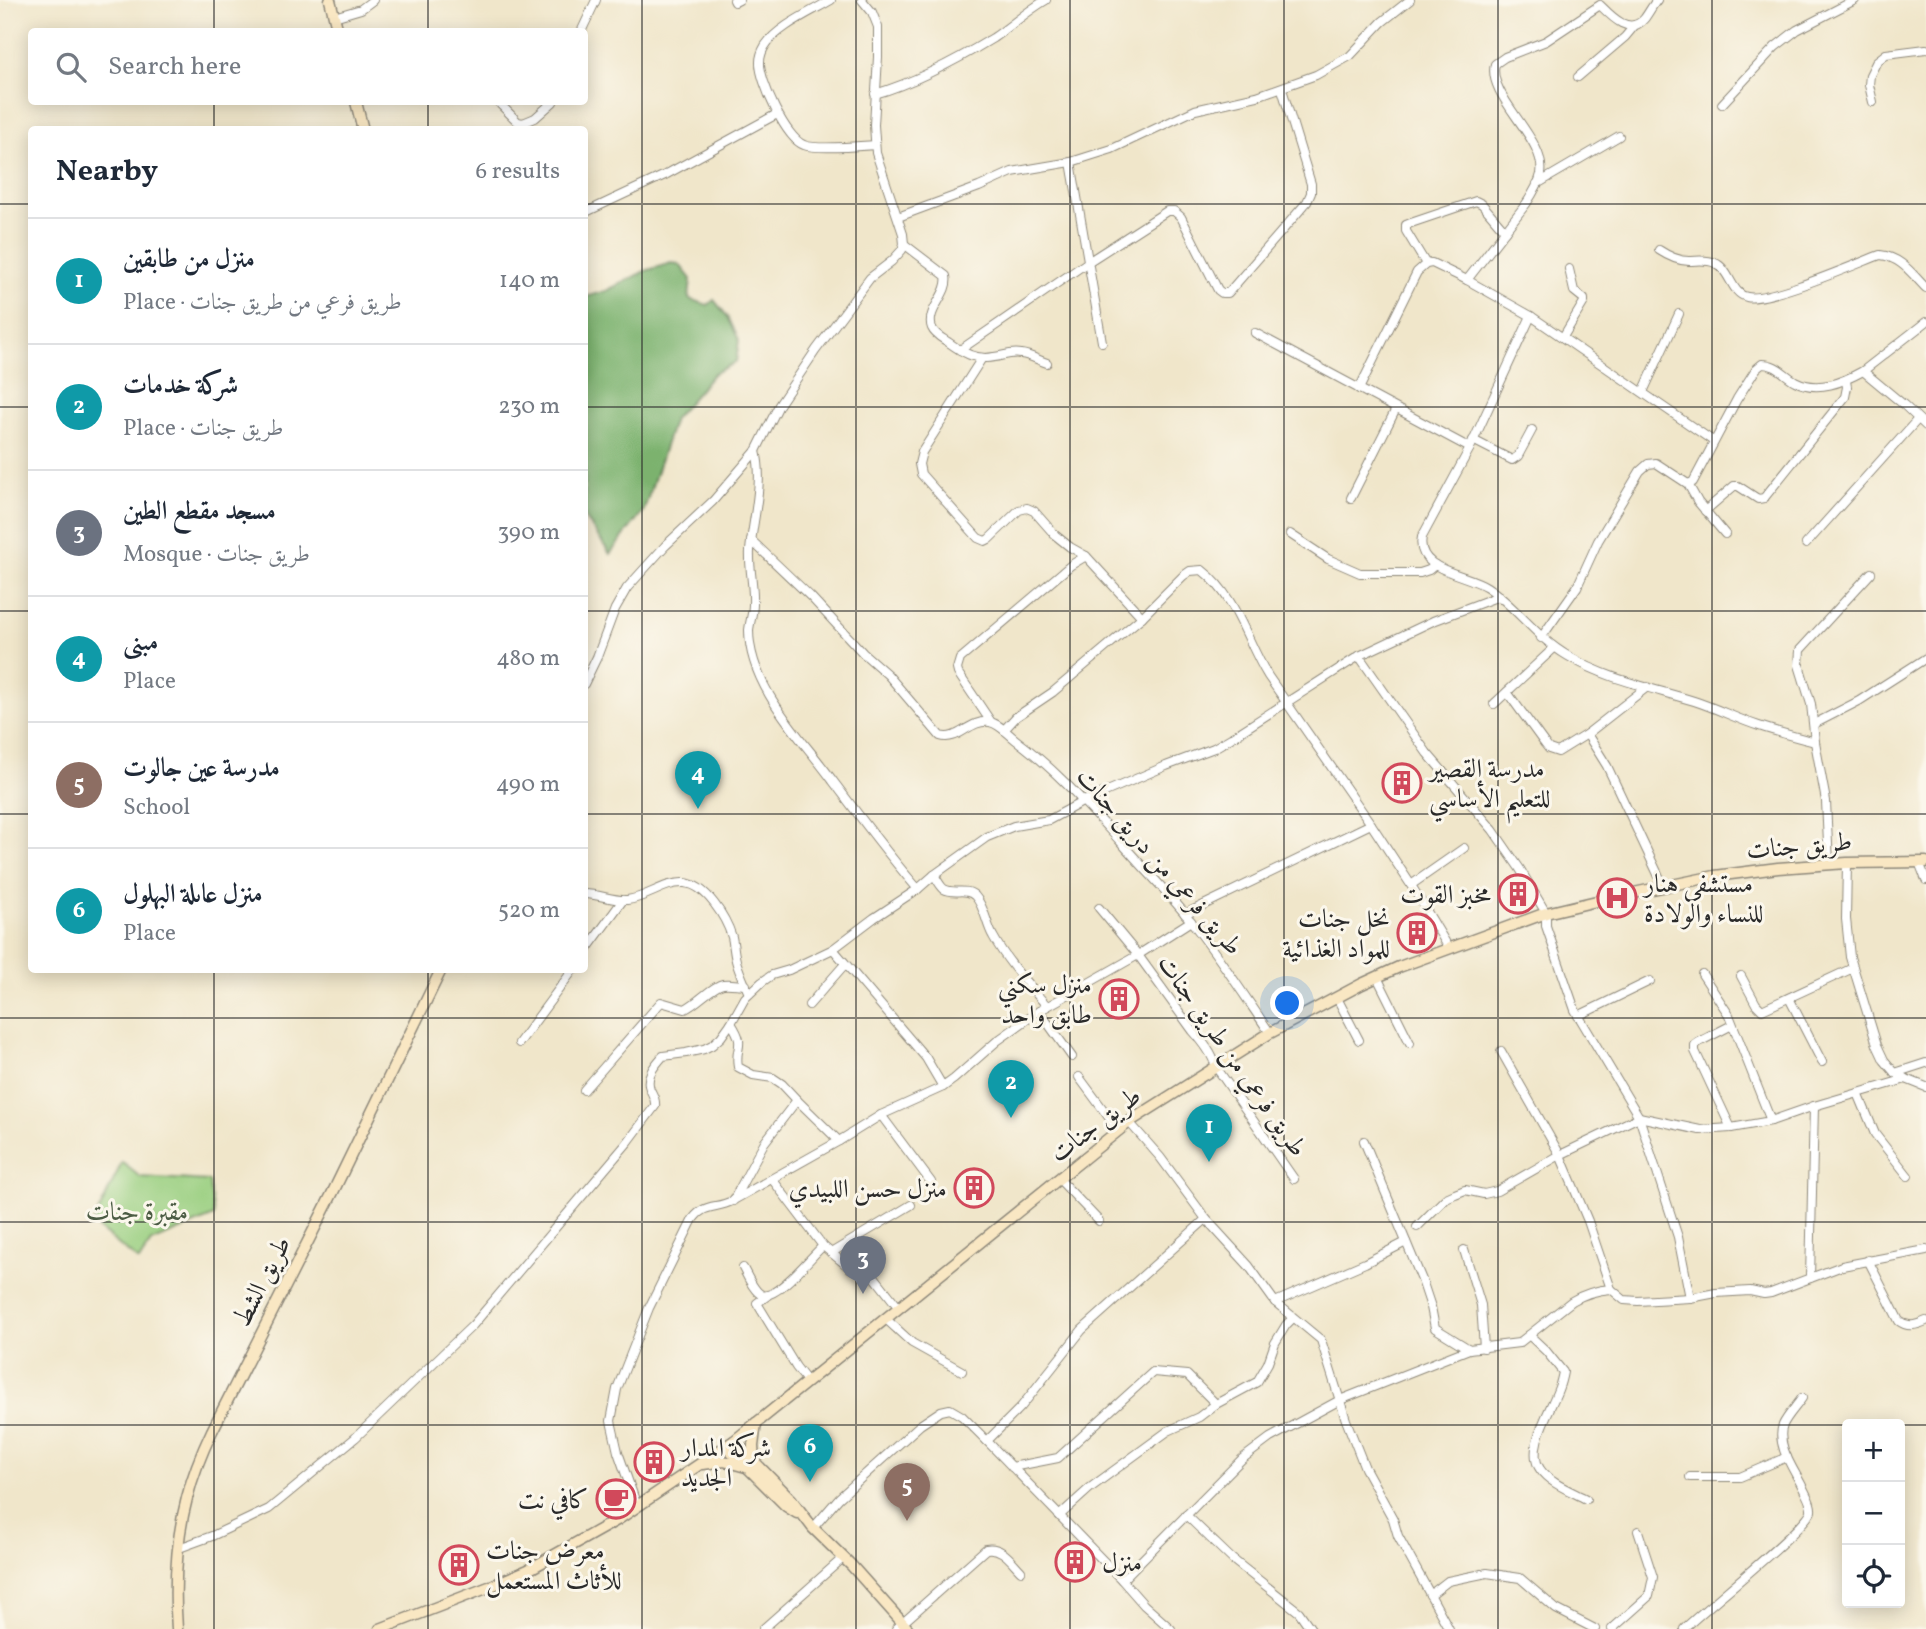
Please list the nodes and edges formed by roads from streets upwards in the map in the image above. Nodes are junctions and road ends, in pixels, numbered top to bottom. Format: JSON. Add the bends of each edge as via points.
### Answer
{"nodes":[{"id":1,"x":330,"y":0,"type":"edge"},
{"id":2,"x":373,"y":0,"type":"edge"},
{"id":3,"x":596,"y":0,"type":"edge"},
{"id":4,"x":734,"y":0,"type":"edge"},
{"id":5,"x":739,"y":0,"type":"edge"},
{"id":6,"x":831,"y":0,"type":"edge"},
{"id":7,"x":862,"y":0,"type":"edge"},
{"id":8,"x":1046,"y":0,"type":"edge"},
{"id":9,"x":1410,"y":0,"type":"edge"},
{"id":10,"x":1657,"y":0,"type":"edge"},
{"id":11,"x":1855,"y":0,"type":"edge"},
{"id":12,"x":334,"y":17,"type":"junction"},
{"id":13,"x":1635,"y":25,"type":"junction"},
{"id":14,"x":337,"y":28,"type":"edge"},
{"id":15,"x":582,"y":28,"type":"edge"},
{"id":16,"x":1926,"y":50,"type":"edge"},
{"id":17,"x":1578,"y":76,"type":"dead end"},
{"id":18,"x":1282,"y":89,"type":"junction"},
{"id":19,"x":875,"y":94,"type":"junction"},
{"id":20,"x":1873,"y":102,"type":"dead end"},
{"id":21,"x":1722,"y":104,"type":"dead end"},
{"id":22,"x":357,"y":105,"type":"edge"},
{"id":23,"x":501,"y":105,"type":"edge"},
{"id":24,"x":550,"y":105,"type":"edge"},
{"id":25,"x":778,"y":114,"type":"junction"},
{"id":26,"x":362,"y":126,"type":"edge"},
{"id":27,"x":1619,"y":136,"type":"dead end"},
{"id":28,"x":875,"y":145,"type":"junction"},
{"id":29,"x":1071,"y":162,"type":"junction"},
{"id":30,"x":1536,"y":184,"type":"junction"},
{"id":31,"x":588,"y":211,"type":"edge"},
{"id":32,"x":898,"y":217,"type":"junction"},
{"id":33,"x":1506,"y":231,"type":"junction"},
{"id":34,"x":904,"y":244,"type":"junction"},
{"id":35,"x":1659,"y":250,"type":"dead end"},
{"id":36,"x":1088,"y":262,"type":"junction"},
{"id":37,"x":1426,"y":264,"type":"junction"},
{"id":38,"x":1569,"y":269,"type":"dead end"},
{"id":39,"x":1468,"y":280,"type":"junction"},
{"id":40,"x":1926,"y":288,"type":"edge"},
{"id":41,"x":1679,"y":314,"type":"dead end"},
{"id":42,"x":1531,"y":316,"type":"junction"},
{"id":43,"x":1926,"y":322,"type":"edge"},
{"id":44,"x":1255,"y":333,"type":"dead end"},
{"id":45,"x":1563,"y":337,"type":"junction"},
{"id":46,"x":1102,"y":342,"type":"dead end"},
{"id":47,"x":960,"y":350,"type":"junction"},
{"id":48,"x":982,"y":358,"type":"junction"},
{"id":49,"x":1047,"y":363,"type":"dead end"},
{"id":50,"x":1863,"y":371,"type":"junction"},
{"id":51,"x":1846,"y":380,"type":"junction"},
{"id":52,"x":1359,"y":389,"type":"junction"},
{"id":53,"x":1643,"y":392,"type":"junction"},
{"id":54,"x":1396,"y":409,"type":"junction"},
{"id":55,"x":1918,"y":419,"type":"junction"},
{"id":56,"x":1926,"y":426,"type":"edge"},
{"id":57,"x":1532,"y":430,"type":"dead end"},
{"id":58,"x":1713,"y":441,"type":"junction"},
{"id":59,"x":1471,"y":444,"type":"junction"},
{"id":60,"x":756,"y":451,"type":"junction"},
{"id":61,"x":1688,"y":484,"type":"junction"},
{"id":62,"x":1351,"y":498,"type":"dead end"},
{"id":63,"x":1705,"y":511,"type":"junction"},
{"id":64,"x":1290,"y":534,"type":"dead end"},
{"id":65,"x":1725,"y":534,"type":"dead end"},
{"id":66,"x":751,"y":540,"type":"junction"},
{"id":67,"x":1806,"y":544,"type":"dead end"},
{"id":68,"x":1086,"y":556,"type":"junction"},
{"id":69,"x":1435,"y":565,"type":"junction"},
{"id":70,"x":1871,"y":573,"type":"dead end"},
{"id":71,"x":1499,"y":596,"type":"junction"},
{"id":72,"x":1142,"y":617,"type":"junction"},
{"id":73,"x":1541,"y":638,"type":"junction"},
{"id":74,"x":1554,"y":648,"type":"junction"},
{"id":75,"x":1359,"y":656,"type":"junction"},
{"id":76,"x":1926,"y":658,"type":"edge"},
{"id":77,"x":588,"y":676,"type":"edge"},
{"id":78,"x":1647,"y":687,"type":"junction"},
{"id":79,"x":1507,"y":691,"type":"junction"},
{"id":80,"x":1286,"y":703,"type":"junction"},
{"id":81,"x":1494,"y":704,"type":"dead end"},
{"id":82,"x":991,"y":722,"type":"junction"},
{"id":83,"x":1814,"y":723,"type":"junction"},
{"id":84,"x":1004,"y":730,"type":"junction"},
{"id":85,"x":1587,"y":734,"type":"junction"},
{"id":86,"x":1815,"y":742,"type":"junction"},
{"id":87,"x":1084,"y":801,"type":"junction"},
{"id":88,"x":1371,"y":824,"type":"junction"},
{"id":89,"x":1464,"y":848,"type":"dead end"},
{"id":90,"x":1923,"y":862,"type":"edge"},
{"id":91,"x":1847,"y":863,"type":"junction"},
{"id":92,"x":1829,"y":864,"type":"junction"},
{"id":93,"x":934,"y":875,"type":"junction"},
{"id":94,"x":1926,"y":880,"type":"edge"},
{"id":95,"x":1411,"y":885,"type":"junction"},
{"id":96,"x":1664,"y":887,"type":"junction"},
{"id":97,"x":918,"y":890,"type":"junction"},
{"id":98,"x":588,"y":894,"type":"edge"},
{"id":99,"x":623,"y":900,"type":"junction"},
{"id":100,"x":1099,"y":908,"type":"dead end"},
{"id":101,"x":1546,"y":913,"type":"junction"},
{"id":102,"x":1188,"y":918,"type":"junction"},
{"id":103,"x":588,"y":948,"type":"edge"},
{"id":104,"x":833,"y":948,"type":"junction"},
{"id":105,"x":1449,"y":948,"type":"junction"},
{"id":106,"x":1138,"y":955,"type":"junction"},
{"id":107,"x":845,"y":964,"type":"junction"},
{"id":108,"x":1853,"y":968,"type":"junction"},
{"id":109,"x":440,"y":973,"type":"edge"},
{"id":110,"x":571,"y":973,"type":"edge"},
{"id":111,"x":1702,"y":974,"type":"dead end"},
{"id":112,"x":1741,"y":976,"type":"dead end"},
{"id":113,"x":1377,"y":977,"type":"junction"},
{"id":114,"x":1650,"y":981,"type":"dead end"},
{"id":115,"x":748,"y":989,"type":"junction"},
{"id":116,"x":1789,"y":998,"type":"junction"},
{"id":117,"x":1337,"y":999,"type":"junction"},
{"id":118,"x":809,"y":1005,"type":"dead end"},
{"id":119,"x":1043,"y":1008,"type":"junction"},
{"id":120,"x":1578,"y":1016,"type":"junction"},
{"id":121,"x":731,"y":1023,"type":"junction"},
{"id":122,"x":1732,"y":1026,"type":"junction"},
{"id":123,"x":1269,"y":1033,"type":"junction"},
{"id":124,"x":1359,"y":1040,"type":"dead end"},
{"id":125,"x":1410,"y":1043,"type":"dead end"},
{"id":126,"x":519,"y":1044,"type":"dead end"},
{"id":127,"x":1501,"y":1051,"type":"dead end"},
{"id":128,"x":1072,"y":1057,"type":"dead end"},
{"id":129,"x":1822,"y":1062,"type":"dead end"},
{"id":130,"x":1926,"y":1063,"type":"edge"},
{"id":131,"x":1216,"y":1067,"type":"junction"},
{"id":132,"x":1895,"y":1073,"type":"junction"},
{"id":133,"x":1079,"y":1077,"type":"dead end"},
{"id":134,"x":1906,"y":1079,"type":"junction"},
{"id":135,"x":943,"y":1087,"type":"junction"},
{"id":136,"x":1926,"y":1087,"type":"edge"},
{"id":137,"x":584,"y":1090,"type":"dead end"},
{"id":138,"x":1858,"y":1093,"type":"junction"},
{"id":139,"x":797,"y":1100,"type":"junction"},
{"id":140,"x":1814,"y":1106,"type":"junction"},
{"id":141,"x":881,"y":1115,"type":"junction"},
{"id":142,"x":1639,"y":1117,"type":"junction"},
{"id":143,"x":1771,"y":1121,"type":"junction"},
{"id":144,"x":1129,"y":1122,"type":"junction"},
{"id":145,"x":1731,"y":1128,"type":"junction"},
{"id":146,"x":1119,"y":1131,"type":"junction"},
{"id":147,"x":839,"y":1141,"type":"junction"},
{"id":148,"x":1364,"y":1141,"type":"dead end"},
{"id":149,"x":1560,"y":1155,"type":"junction"},
{"id":150,"x":1909,"y":1176,"type":"dead end"},
{"id":151,"x":772,"y":1179,"type":"junction"},
{"id":152,"x":1059,"y":1179,"type":"junction"},
{"id":153,"x":1294,"y":1179,"type":"dead end"},
{"id":154,"x":932,"y":1182,"type":"dead end"},
{"id":155,"x":732,"y":1201,"type":"junction"},
{"id":156,"x":911,"y":1205,"type":"dead end"},
{"id":157,"x":1206,"y":1219,"type":"junction"},
{"id":158,"x":1099,"y":1221,"type":"dead end"},
{"id":159,"x":1417,"y":1227,"type":"dead end"},
{"id":160,"x":1406,"y":1242,"type":"junction"},
{"id":161,"x":823,"y":1246,"type":"junction"},
{"id":162,"x":1464,"y":1250,"type":"dead end"},
{"id":163,"x":1926,"y":1250,"type":"edge"},
{"id":164,"x":831,"y":1253,"type":"junction"},
{"id":165,"x":1868,"y":1260,"type":"junction"},
{"id":166,"x":743,"y":1268,"type":"dead end"},
{"id":167,"x":1810,"y":1278,"type":"junction"},
{"id":168,"x":1611,"y":1289,"type":"junction"},
{"id":169,"x":768,"y":1296,"type":"junction"},
{"id":170,"x":1690,"y":1298,"type":"junction"},
{"id":171,"x":1275,"y":1302,"type":"junction"},
{"id":172,"x":899,"y":1308,"type":"junction"},
{"id":173,"x":1293,"y":1318,"type":"junction"},
{"id":174,"x":886,"y":1319,"type":"junction"},
{"id":175,"x":1924,"y":1325,"type":"edge"},
{"id":176,"x":1530,"y":1335,"type":"junction"},
{"id":177,"x":1484,"y":1348,"type":"junction"},
{"id":178,"x":1469,"y":1349,"type":"junction"},
{"id":179,"x":962,"y":1371,"type":"dead end"},
{"id":180,"x":807,"y":1381,"type":"junction"},
{"id":181,"x":1802,"y":1398,"type":"dead end"},
{"id":182,"x":1340,"y":1400,"type":"junction"},
{"id":183,"x":1216,"y":1405,"type":"junction"},
{"id":184,"x":756,"y":1423,"type":"junction"},
{"id":185,"x":987,"y":1441,"type":"junction"},
{"id":186,"x":730,"y":1444,"type":"junction"},
{"id":187,"x":1787,"y":1457,"type":"junction"},
{"id":188,"x":700,"y":1464,"type":"junction"},
{"id":189,"x":751,"y":1465,"type":"junction"},
{"id":190,"x":1012,"y":1467,"type":"junction"},
{"id":191,"x":1690,"y":1477,"type":"dead end"},
{"id":192,"x":1586,"y":1499,"type":"dead end"},
{"id":193,"x":637,"y":1506,"type":"junction"},
{"id":194,"x":1186,"y":1515,"type":"junction"},
{"id":195,"x":1059,"y":1516,"type":"junction"},
{"id":196,"x":813,"y":1528,"type":"junction"},
{"id":197,"x":1638,"y":1531,"type":"dead end"},
{"id":198,"x":179,"y":1548,"type":"junction"},
{"id":199,"x":843,"y":1558,"type":"junction"},
{"id":200,"x":1021,"y":1571,"type":"dead end"},
{"id":201,"x":1122,"y":1580,"type":"junction"},
{"id":202,"x":1430,"y":1595,"type":"junction"},
{"id":203,"x":902,"y":1627,"type":"edge"},
{"id":204,"x":1166,"y":1627,"type":"edge"},
{"id":205,"x":177,"y":1629,"type":"edge"},
{"id":206,"x":380,"y":1629,"type":"edge"},
{"id":207,"x":763,"y":1629,"type":"edge"},
{"id":208,"x":1311,"y":1629,"type":"edge"},
{"id":209,"x":1448,"y":1629,"type":"edge"},
{"id":210,"x":1595,"y":1629,"type":"edge"},
{"id":211,"x":1612,"y":1629,"type":"edge"},
{"id":212,"x":1684,"y":1629,"type":"edge"}],
"edges":[{"from":1,"to":12,"type":"street"},
{"from":2,"to":12,"type":"street"},
{"from":3,"to":15,"type":"street"},
{"from":4,"to":5,"type":"street"},
{"from":6,"to":25,"type":"street","via":[[783,29],[762,51],[762,74]]},
{"from":7,"to":19,"type":"street","via":[[878,27]]},
{"from":8,"to":19,"type":"street","via":[[958,57]]},
{"from":9,"to":18,"type":"street","via":[[1350,56]]},
{"from":10,"to":13,"type":"street"},
{"from":11,"to":21,"type":"street","via":[[1797,30],[1775,47]]},
{"from":12,"to":14,"type":"street"},
{"from":13,"to":17,"type":"street"},
{"from":13,"to":30,"type":"street","via":[[1620,23],[1600,5],[1546,41],[1495,64],[1498,89],[1538,156],[1541,174]]},
{"from":16,"to":20,"type":"street","via":[[1886,54],[1877,61],[1869,85]]},
{"from":18,"to":29,"type":"street","via":[[1195,110],[1112,149]]},
{"from":18,"to":36,"type":"street","via":[[1311,193],[1230,291],[1218,290],[1174,211],[1164,212]]},
{"from":19,"to":28,"type":"street"},
{"from":22,"to":26,"type":"street"},
{"from":23,"to":24,"type":"street","via":[[523,123]]},
{"from":25,"to":28,"type":"street","via":[[797,141],[807,146]]},
{"from":25,"to":31,"type":"street"},
{"from":27,"to":30,"type":"street"},
{"from":28,"to":32,"type":"street"},
{"from":29,"to":32,"type":"street","via":[[1012,172]]},
{"from":29,"to":36,"type":"street"},
{"from":30,"to":33,"type":"street"},
{"from":32,"to":34,"type":"street"},
{"from":33,"to":37,"type":"street","via":[[1476,201],[1406,225]]},
{"from":33,"to":39,"type":"street"},
{"from":34,"to":47,"type":"street","via":[[946,276],[931,323],[937,335]]},
{"from":34,"to":60,"type":"street","via":[[897,257],[870,278],[816,350],[779,405]]},
{"from":35,"to":40,"type":"street","via":[[1676,259],[1718,263],[1733,286],[1747,297],[1783,290],[1880,255],[1900,261]]},
{"from":36,"to":46,"type":"street"},
{"from":36,"to":47,"type":"street"},
{"from":37,"to":39,"type":"street","via":[[1438,264]]},
{"from":37,"to":52,"type":"street","via":[[1417,272]]},
{"from":38,"to":45,"type":"street","via":[[1573,288],[1584,302]]},
{"from":39,"to":42,"type":"street"},
{"from":41,"to":53,"type":"street"},
{"from":42,"to":45,"type":"street"},
{"from":42,"to":59,"type":"street"},
{"from":43,"to":50,"type":"street"},
{"from":44,"to":52,"type":"street"},
{"from":45,"to":53,"type":"street"},
{"from":47,"to":48,"type":"street"},
{"from":48,"to":49,"type":"street","via":[[1020,353]]},
{"from":48,"to":68,"type":"street","via":[[922,452],[921,474],[978,538],[989,539],[1019,510],[1027,508]]},
{"from":50,"to":51,"type":"street"},
{"from":50,"to":55,"type":"street"},
{"from":51,"to":58,"type":"street","via":[[1807,385],[1775,366],[1762,364]]},
{"from":51,"to":63,"type":"street","via":[[1845,397],[1764,498],[1734,486]]},
{"from":52,"to":54,"type":"street"},
{"from":53,"to":58,"type":"street"},
{"from":54,"to":59,"type":"street"},
{"from":54,"to":62,"type":"street"},
{"from":55,"to":56,"type":"street"},
{"from":55,"to":67,"type":"street"},
{"from":57,"to":59,"type":"street","via":[[1512,460]]},
{"from":58,"to":61,"type":"street"},
{"from":59,"to":69,"type":"street","via":[[1422,537],[1423,554]]},
{"from":60,"to":66,"type":"street","via":[[759,476]]},
{"from":60,"to":77,"type":"street","via":[[627,588]]},
{"from":61,"to":63,"type":"street"},
{"from":61,"to":73,"type":"street","via":[[1656,463],[1640,471],[1577,587]]},
{"from":63,"to":65,"type":"street"},
{"from":64,"to":69,"type":"street","via":[[1360,573],[1420,573]]},
{"from":66,"to":82,"type":"street","via":[[888,675],[940,736],[951,737],[975,723]]},
{"from":66,"to":97,"type":"street","via":[[751,650],[770,695]]},
{"from":68,"to":72,"type":"street"},
{"from":68,"to":82,"type":"street","via":[[960,659],[958,673]]},
{"from":69,"to":71,"type":"street","via":[[1472,579]]},
{"from":70,"to":83,"type":"street","via":[[1800,650],[1799,665]]},
{"from":71,"to":73,"type":"street"},
{"from":71,"to":75,"type":"street"},
{"from":72,"to":80,"type":"street","via":[[1183,576],[1202,570],[1216,581],[1239,617],[1259,662]]},
{"from":72,"to":84,"type":"street"},
{"from":73,"to":74,"type":"street"},
{"from":74,"to":78,"type":"street","via":[[1571,659]]},
{"from":74,"to":79,"type":"street"},
{"from":75,"to":80,"type":"street"},
{"from":75,"to":101,"type":"street","via":[[1427,753],[1493,830]]},
{"from":76,"to":83,"type":"street"},
{"from":78,"to":85,"type":"street"},
{"from":78,"to":86,"type":"street"},
{"from":79,"to":81,"type":"street"},
{"from":79,"to":85,"type":"street","via":[[1553,751]]},
{"from":80,"to":87,"type":"street","via":[[1214,747]]},
{"from":80,"to":88,"type":"street"},
{"from":82,"to":84,"type":"street","name":"طريق فرعي من دريق جنات"},
{"from":83,"to":86,"type":"street"},
{"from":84,"to":87,"type":"street","name":"طريق فرعي من دريق جنات"},
{"from":85,"to":96,"type":"street"},
{"from":86,"to":92,"type":"street","via":[[1828,816]]},
{"from":87,"to":93,"type":"street","via":[[1049,820],[987,837]]},
{"from":87,"to":102,"type":"street","name":"طريق فرعي من دريق جنات"},
{"from":88,"to":95,"type":"street"},
{"from":88,"to":102,"type":"street"},
{"from":89,"to":95,"type":"street"},
{"from":90,"to":91,"type":"street","name":"طريق جنات"},
{"from":90,"to":94,"type":"street"},
{"from":91,"to":92,"type":"street","name":"طريق جنات"},
{"from":91,"to":108,"type":"street","via":[[1846,919]]},
{"from":92,"to":96,"type":"street","name":"طريق جنات","via":[[1715,876]]},
{"from":93,"to":97,"type":"street"},
{"from":93,"to":119,"type":"street","via":[[943,888],[969,891],[980,903],[999,947]]},
{"from":95,"to":105,"type":"street"},
{"from":96,"to":101,"type":"street","name":"طريق جنات"},
{"from":97,"to":104,"type":"street"},
{"from":98,"to":99,"type":"street"},
{"from":99,"to":103,"type":"street"},
{"from":99,"to":115,"type":"street","via":[[674,884],[703,890],[731,934]]},
{"from":100,"to":106,"type":"street","name":"طريق فرعي من طريق جنات"},
{"from":101,"to":105,"type":"street","name":"طريق جنات"},
{"from":101,"to":120,"type":"street","via":[[1549,936]]},
{"from":102,"to":106,"type":"street"},
{"from":102,"to":123,"type":"street","name":"طريق فرعي من دريق جنات"},
{"from":104,"to":107,"type":"street"},
{"from":104,"to":115,"type":"street"},
{"from":105,"to":113,"type":"street","name":"طريق جنات"},
{"from":106,"to":119,"type":"street"},
{"from":106,"to":131,"type":"street","name":"طريق فرعي من طريق جنات"},
{"from":107,"to":118,"type":"street"},
{"from":107,"to":135,"type":"street","via":[[926,1058]]},
{"from":108,"to":116,"type":"street"},
{"from":108,"to":132,"type":"street","via":[[1877,1045]]},
{"from":109,"to":198,"type":"street","name":"طريق الشط","via":[[212,1431],[187,1497]]},
{"from":110,"to":126,"type":"street"},
{"from":111,"to":122,"type":"street"},
{"from":112,"to":116,"type":"street","via":[[1760,1010]]},
{"from":113,"to":117,"type":"street","name":"طريق جنات"},
{"from":113,"to":125,"type":"street"},
{"from":114,"to":120,"type":"street"},
{"from":115,"to":121,"type":"street"},
{"from":115,"to":137,"type":"street","via":[[717,986],[685,1009],[661,1002]]},
{"from":116,"to":129,"type":"street"},
{"from":117,"to":123,"type":"street","name":"طريق جنات"},
{"from":117,"to":124,"type":"street"},
{"from":119,"to":128,"type":"street"},
{"from":119,"to":135,"type":"street"},
{"from":120,"to":142,"type":"street"},
{"from":121,"to":139,"type":"street","via":[[740,1035],[738,1067],[773,1078]]},
{"from":121,"to":198,"type":"street","via":[[712,1045],[663,1056],[648,1078],[655,1106],[628,1142],[473,1325],[355,1438],[269,1509]]},
{"from":122,"to":143,"type":"street"},
{"from":122,"to":145,"type":"street","via":[[1695,1045]]},
{"from":123,"to":131,"type":"street","name":"طريق جنات"},
{"from":127,"to":149,"type":"street"},
{"from":130,"to":132,"type":"street"},
{"from":131,"to":144,"type":"street","name":"طريق جنات"},
{"from":131,"to":153,"type":"street","name":"طريق فرعي من طريق جنات"},
{"from":132,"to":134,"type":"street"},
{"from":133,"to":146,"type":"street"},
{"from":134,"to":136,"type":"street"},
{"from":134,"to":138,"type":"street"},
{"from":135,"to":141,"type":"street"},
{"from":138,"to":140,"type":"street"},
{"from":138,"to":150,"type":"street","via":[[1875,1134]]},
{"from":139,"to":147,"type":"street"},
{"from":139,"to":155,"type":"street","via":[[764,1143]]},
{"from":140,"to":143,"type":"street"},
{"from":140,"to":167,"type":"street"},
{"from":141,"to":147,"type":"street"},
{"from":141,"to":154,"type":"street"},
{"from":142,"to":145,"type":"street","via":[[1700,1130]]},
{"from":142,"to":149,"type":"street"},
{"from":142,"to":170,"type":"street","via":[[1678,1237]]},
{"from":143,"to":145,"type":"street"},
{"from":144,"to":146,"type":"street","name":"طريق جنات"},
{"from":144,"to":157,"type":"street"},
{"from":146,"to":152,"type":"street","name":"طريق جنات"},
{"from":147,"to":151,"type":"street"},
{"from":148,"to":160,"type":"street"},
{"from":149,"to":159,"type":"street","via":[[1491,1193],[1465,1190],[1446,1198]]},
{"from":149,"to":168,"type":"street"},
{"from":151,"to":155,"type":"street"},
{"from":151,"to":161,"type":"street"},
{"from":152,"to":158,"type":"street"},
{"from":152,"to":172,"type":"street","name":"طريق جنات"},
{"from":155,"to":193,"type":"street","via":[[707,1207],[693,1219],[649,1308],[617,1389],[611,1421]]},
{"from":156,"to":164,"type":"street"},
{"from":157,"to":171,"type":"street"},
{"from":157,"to":185,"type":"street","via":[[1082,1330],[1021,1407]]},
{"from":160,"to":171,"type":"street"},
{"from":160,"to":178,"type":"street","via":[[1435,1328]]},
{"from":161,"to":164,"type":"street"},
{"from":161,"to":169,"type":"street"},
{"from":162,"to":177,"type":"street","via":[[1481,1305]]},
{"from":163,"to":165,"type":"street"},
{"from":164,"to":172,"type":"street","via":[[851,1269],[870,1271]]},
{"from":165,"to":167,"type":"street"},
{"from":165,"to":175,"type":"street","via":[[1899,1321]]},
{"from":166,"to":169,"type":"street","via":[[758,1292]]},
{"from":167,"to":170,"type":"street","via":[[1771,1293]]},
{"from":168,"to":170,"type":"street","via":[[1624,1300]]},
{"from":168,"to":176,"type":"street","via":[[1581,1296]]},
{"from":169,"to":180,"type":"street","via":[[757,1303]]},
{"from":171,"to":173,"type":"street"},
{"from":172,"to":174,"type":"street","name":"طريق جنات"},
{"from":173,"to":182,"type":"street","via":[[1321,1340]]},
{"from":173,"to":183,"type":"street","via":[[1257,1382]]},
{"from":174,"to":179,"type":"street","via":[[912,1343]]},
{"from":174,"to":180,"type":"street","name":"طريق جنات"},
{"from":176,"to":177,"type":"street","via":[[1519,1343]]},
{"from":176,"to":192,"type":"street","via":[[1563,1371],[1541,1424],[1536,1459],[1551,1479]]},
{"from":177,"to":178,"type":"street"},
{"from":178,"to":182,"type":"street"},
{"from":180,"to":184,"type":"street","name":"طريق جنات"},
{"from":181,"to":187,"type":"street","via":[[1783,1426],[1781,1440]]},
{"from":182,"to":194,"type":"street","via":[[1270,1438]]},
{"from":182,"to":202,"type":"street","via":[[1366,1468]]},
{"from":183,"to":190,"type":"street","via":[[1187,1375],[1153,1372],[1058,1458]]},
{"from":183,"to":195,"type":"street","via":[[1168,1431]]},
{"from":184,"to":186,"type":"street","name":"طريق جنات"},
{"from":184,"to":189,"type":"street"},
{"from":185,"to":190,"type":"street"},
{"from":185,"to":196,"type":"street","via":[[962,1416],[950,1409],[941,1411],[863,1476]]},
{"from":186,"to":188,"type":"street","name":"طريق جنات"},
{"from":186,"to":189,"type":"street"},
{"from":187,"to":191,"type":"street","via":[[1740,1477]]},
{"from":187,"to":212,"type":"street","via":[[1811,1511]]},
{"from":188,"to":189,"type":"street"},
{"from":188,"to":193,"type":"street","name":"طريق جنات"},
{"from":189,"to":196,"type":"street","via":[[791,1499]]},
{"from":190,"to":195,"type":"street"},
{"from":193,"to":206,"type":"street","name":"طريق جنات","via":[[528,1570]]},
{"from":194,"to":201,"type":"street"},
{"from":194,"to":208,"type":"street","via":[[1240,1566],[1299,1612]]},
{"from":195,"to":201,"type":"street"},
{"from":196,"to":199,"type":"street"},
{"from":197,"to":211,"type":"street","via":[[1653,1577],[1649,1596]]},
{"from":198,"to":205,"type":"street","name":"طريق الشط"},
{"from":199,"to":203,"type":"street"},
{"from":199,"to":207,"type":"street"},
{"from":200,"to":203,"type":"street","via":[[1001,1550],[986,1549]]},
{"from":201,"to":204,"type":"street"},
{"from":202,"to":209,"type":"street"},
{"from":202,"to":210,"type":"street","via":[[1448,1581],[1487,1573],[1520,1578],[1556,1609]]}]}
